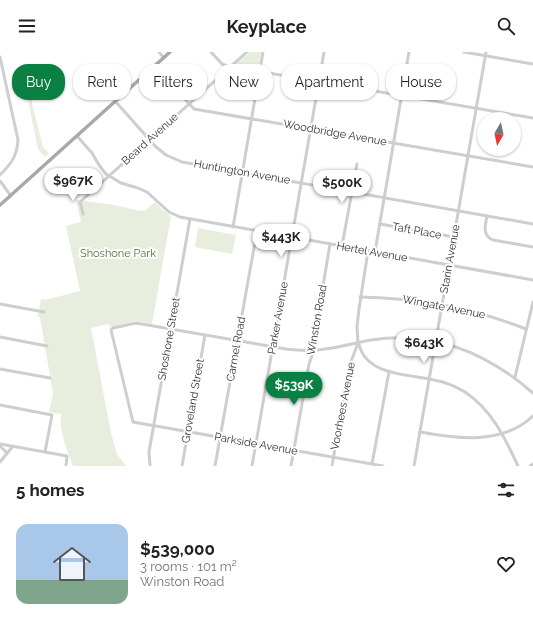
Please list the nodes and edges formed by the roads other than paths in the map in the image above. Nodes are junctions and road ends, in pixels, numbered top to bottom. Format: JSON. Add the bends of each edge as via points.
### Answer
{"nodes":[{"id":1,"x":159,"y":52,"type":"edge"},
{"id":2,"x":170,"y":52,"type":"edge"},
{"id":3,"x":211,"y":52,"type":"edge"},
{"id":4,"x":247,"y":52,"type":"edge"},
{"id":5,"x":263,"y":52,"type":"edge"},
{"id":6,"x":324,"y":52,"type":"edge"},
{"id":7,"x":409,"y":52,"type":"edge"},
{"id":8,"x":464,"y":52,"type":"edge"},
{"id":9,"x":486,"y":54,"type":"edge"},
{"id":10,"x":0,"y":57,"type":"edge"},
{"id":11,"x":164,"y":58,"type":"junction"},
{"id":12,"x":156,"y":64,"type":"edge"},
{"id":13,"x":222,"y":64,"type":"edge"},
{"id":14,"x":234,"y":64,"type":"edge"},
{"id":15,"x":261,"y":64,"type":"edge"},
{"id":16,"x":322,"y":64,"type":"edge"},
{"id":17,"x":407,"y":64,"type":"edge"},
{"id":18,"x":533,"y":64,"type":"edge"},
{"id":19,"x":139,"y":80,"type":"edge"},
{"id":20,"x":215,"y":81,"type":"edge"},
{"id":21,"x":185,"y":100,"type":"edge"},
{"id":22,"x":255,"y":100,"type":"edge"},
{"id":23,"x":316,"y":100,"type":"edge"},
{"id":24,"x":401,"y":100,"type":"edge"},
{"id":25,"x":427,"y":100,"type":"edge"},
{"id":26,"x":115,"y":102,"type":"junction"},
{"id":27,"x":189,"y":104,"type":"junction"},
{"id":28,"x":477,"y":108,"type":"junction"},
{"id":29,"x":533,"y":118,"type":"edge"},
{"id":30,"x":251,"y":119,"type":"junction"},
{"id":31,"x":311,"y":129,"type":"junction"},
{"id":32,"x":77,"y":136,"type":"junction"},
{"id":33,"x":149,"y":140,"type":"junction"},
{"id":34,"x":394,"y":144,"type":"junction"},
{"id":35,"x":468,"y":157,"type":"junction"},
{"id":36,"x":357,"y":164,"type":"dead end"},
{"id":37,"x":533,"y":167,"type":"edge"},
{"id":38,"x":242,"y":172,"type":"junction"},
{"id":39,"x":0,"y":175,"type":"edge"},
{"id":40,"x":109,"y":176,"type":"junction"},
{"id":41,"x":0,"y":181,"type":"edge"},
{"id":42,"x":302,"y":182,"type":"junction"},
{"id":43,"x":352,"y":192,"type":"junction"},
{"id":44,"x":11,"y":196,"type":"junction"},
{"id":45,"x":384,"y":198,"type":"junction"},
{"id":46,"x":0,"y":205,"type":"edge"},
{"id":47,"x":459,"y":211,"type":"junction"},
{"id":48,"x":83,"y":214,"type":"dead end"},
{"id":49,"x":487,"y":216,"type":"junction"},
{"id":50,"x":190,"y":219,"type":"junction"},
{"id":51,"x":380,"y":224,"type":"junction"},
{"id":52,"x":533,"y":224,"type":"edge"},
{"id":53,"x":233,"y":227,"type":"junction"},
{"id":54,"x":257,"y":231,"type":"junction"},
{"id":55,"x":292,"y":237,"type":"junction"},
{"id":56,"x":454,"y":238,"type":"junction"},
{"id":57,"x":330,"y":244,"type":"junction"},
{"id":58,"x":342,"y":246,"type":"junction"},
{"id":59,"x":533,"y":247,"type":"edge"},
{"id":60,"x":368,"y":251,"type":"junction"},
{"id":61,"x":375,"y":252,"type":"junction"},
{"id":62,"x":449,"y":265,"type":"junction"},
{"id":63,"x":533,"y":280,"type":"edge"},
{"id":64,"x":360,"y":297,"type":"junction"},
{"id":65,"x":533,"y":302,"type":"edge"},
{"id":66,"x":0,"y":304,"type":"edge"},
{"id":67,"x":442,"y":305,"type":"junction"},
{"id":68,"x":44,"y":312,"type":"dead end"},
{"id":69,"x":171,"y":329,"type":"junction"},
{"id":70,"x":526,"y":329,"type":"junction"},
{"id":71,"x":205,"y":335,"type":"junction"},
{"id":72,"x":0,"y":337,"type":"edge"},
{"id":73,"x":237,"y":341,"type":"junction"},
{"id":74,"x":436,"y":341,"type":"junction"},
{"id":75,"x":358,"y":343,"type":"junction"},
{"id":76,"x":47,"y":346,"type":"dead end"},
{"id":77,"x":273,"y":347,"type":"junction"},
{"id":78,"x":314,"y":350,"type":"junction"},
{"id":79,"x":0,"y":369,"type":"edge"},
{"id":80,"x":389,"y":372,"type":"junction"},
{"id":81,"x":514,"y":377,"type":"junction"},
{"id":82,"x":50,"y":378,"type":"dead end"},
{"id":83,"x":429,"y":379,"type":"junction"},
{"id":84,"x":533,"y":393,"type":"edge"},
{"id":85,"x":0,"y":405,"type":"edge"},
{"id":86,"x":533,"y":416,"type":"edge"},
{"id":87,"x":154,"y":426,"type":"junction"},
{"id":88,"x":188,"y":432,"type":"junction"},
{"id":89,"x":420,"y":432,"type":"junction"},
{"id":90,"x":502,"y":434,"type":"junction"},
{"id":91,"x":220,"y":437,"type":"junction"},
{"id":92,"x":256,"y":444,"type":"junction"},
{"id":93,"x":0,"y":445,"type":"edge"},
{"id":94,"x":13,"y":446,"type":"junction"},
{"id":95,"x":294,"y":450,"type":"junction"},
{"id":96,"x":45,"y":452,"type":"junction"},
{"id":97,"x":8,"y":453,"type":"junction"},
{"id":98,"x":333,"y":457,"type":"junction"},
{"id":99,"x":0,"y":462,"type":"edge"},
{"id":100,"x":533,"y":464,"type":"edge"},
{"id":101,"x":372,"y":465,"type":"edge"},
{"id":102,"x":66,"y":466,"type":"edge"},
{"id":103,"x":150,"y":466,"type":"edge"},
{"id":104,"x":182,"y":466,"type":"edge"},
{"id":105,"x":215,"y":466,"type":"edge"},
{"id":106,"x":252,"y":466,"type":"edge"},
{"id":107,"x":292,"y":466,"type":"edge"},
{"id":108,"x":332,"y":466,"type":"edge"},
{"id":109,"x":383,"y":466,"type":"edge"},
{"id":110,"x":414,"y":466,"type":"edge"},
{"id":111,"x":518,"y":466,"type":"edge"},
{"id":112,"x":530,"y":466,"type":"edge"}],
"edges":[{"from":1,"to":11,"type":"street"},
{"from":2,"to":11,"type":"main road"},
{"from":3,"to":13,"type":"street"},
{"from":4,"to":14,"type":"street","name":"Beard Avenue"},
{"from":5,"to":15,"type":"street"},
{"from":6,"to":16,"type":"street","name":"Parker Avenue"},
{"from":7,"to":17,"type":"street"},
{"from":8,"to":9,"type":"street"},
{"from":9,"to":18,"type":"street"},
{"from":9,"to":28,"type":"street","name":"Starin Avenue"},
{"from":10,"to":39,"type":"street","via":[[18,149],[14,159]]},
{"from":11,"to":12,"type":"main road"},
{"from":19,"to":26,"type":"main road"},
{"from":20,"to":27,"type":"street","name":"Beard Avenue"},
{"from":21,"to":27,"type":"street","name":"Woodbridge Avenue"},
{"from":22,"to":30,"type":"street"},
{"from":23,"to":31,"type":"street","name":"Parker Avenue"},
{"from":24,"to":34,"type":"street"},
{"from":25,"to":28,"type":"street"},
{"from":26,"to":32,"type":"main road"},
{"from":26,"to":33,"type":"street","name":"Huntington Avenue"},
{"from":27,"to":30,"type":"street","name":"Woodbridge Avenue","via":[[194,109]]},
{"from":27,"to":33,"type":"street","name":"Beard Avenue"},
{"from":28,"to":29,"type":"street"},
{"from":28,"to":35,"type":"street","name":"Starin Avenue"},
{"from":30,"to":31,"type":"street","name":"Woodbridge Avenue"},
{"from":30,"to":38,"type":"street"},
{"from":31,"to":34,"type":"street","name":"Woodbridge Avenue"},
{"from":31,"to":42,"type":"street","name":"Parker Avenue"},
{"from":32,"to":40,"type":"street","name":"Hertel Avenue"},
{"from":32,"to":44,"type":"main road"},
{"from":33,"to":38,"type":"street","name":"Huntington Avenue","via":[[166,155],[182,162]]},
{"from":33,"to":40,"type":"street","name":"Beard Avenue"},
{"from":34,"to":35,"type":"street","name":"Woodbridge Avenue"},
{"from":34,"to":45,"type":"street"},
{"from":35,"to":37,"type":"street","name":"Woodbridge Avenue"},
{"from":35,"to":47,"type":"street","name":"Starin Avenue"},
{"from":36,"to":43,"type":"street"},
{"from":38,"to":42,"type":"street","name":"Huntington Avenue"},
{"from":38,"to":53,"type":"street"},
{"from":40,"to":48,"type":"street","name":"Beard Avenue","via":[[80,202]]},
{"from":40,"to":50,"type":"street","name":"Hertel Avenue","via":[[146,192],[168,212]]},
{"from":41,"to":44,"type":"street"},
{"from":42,"to":43,"type":"street","name":"Huntington Avenue"},
{"from":42,"to":55,"type":"street","name":"Parker Avenue"},
{"from":43,"to":45,"type":"street","name":"Huntington Avenue"},
{"from":43,"to":58,"type":"street"},
{"from":44,"to":46,"type":"main road"},
{"from":45,"to":47,"type":"street","name":"Huntington Avenue"},
{"from":45,"to":51,"type":"street"},
{"from":47,"to":49,"type":"street","name":"Huntington Avenue"},
{"from":47,"to":56,"type":"street","name":"Starin Avenue"},
{"from":49,"to":52,"type":"street","name":"Huntington Avenue"},
{"from":49,"to":59,"type":"street","via":[[485,232],[488,238]]},
{"from":50,"to":53,"type":"street","name":"Hertel Avenue"},
{"from":50,"to":69,"type":"street","name":"Shoshone Street"},
{"from":51,"to":56,"type":"street","name":"Taft Place"},
{"from":51,"to":61,"type":"street"},
{"from":53,"to":54,"type":"street","name":"Hertel Avenue"},
{"from":54,"to":55,"type":"street","name":"Hertel Avenue"},
{"from":54,"to":73,"type":"street","name":"Carmel Road"},
{"from":55,"to":57,"type":"street","name":"Hertel Avenue"},
{"from":55,"to":77,"type":"street","name":"Parker Avenue"},
{"from":56,"to":62,"type":"street","name":"Starin Avenue"},
{"from":57,"to":58,"type":"street","name":"Hertel Avenue"},
{"from":57,"to":78,"type":"street","name":"Winston Road"},
{"from":58,"to":60,"type":"street","name":"Hertel Avenue"},
{"from":60,"to":61,"type":"street","name":"Hertel Avenue"},
{"from":60,"to":64,"type":"street","name":"Voorhees Avenue"},
{"from":61,"to":62,"type":"street","name":"Hertel Avenue"},
{"from":62,"to":63,"type":"street","name":"Hertel Avenue"},
{"from":62,"to":67,"type":"street","name":"Starin Avenue"},
{"from":64,"to":67,"type":"street","name":"Wingate Avenue","via":[[402,299]]},
{"from":64,"to":75,"type":"street","name":"Voorhees Avenue"},
{"from":65,"to":70,"type":"street"},
{"from":66,"to":68,"type":"street"},
{"from":67,"to":70,"type":"street","name":"Wingate Avenue","via":[[484,314]]},
{"from":67,"to":74,"type":"street","name":"Starin Avenue"},
{"from":69,"to":71,"type":"street"},
{"from":69,"to":87,"type":"street","name":"Shoshone Street"},
{"from":69,"to":87,"type":"street","name":"Parkside Avenue","via":[[136,323],[110,330],[131,419],[133,422]]},
{"from":70,"to":81,"type":"street"},
{"from":71,"to":73,"type":"street"},
{"from":71,"to":88,"type":"street","name":"Groveland Street"},
{"from":72,"to":76,"type":"street"},
{"from":73,"to":77,"type":"street"},
{"from":73,"to":91,"type":"street","name":"Carmel Road"},
{"from":74,"to":75,"type":"street","via":[[402,337]]},
{"from":74,"to":81,"type":"street","via":[[470,352]]},
{"from":74,"to":83,"type":"street","name":"Starin Avenue"},
{"from":75,"to":78,"type":"street"},
{"from":75,"to":80,"type":"street","via":[[368,361]]},
{"from":75,"to":98,"type":"street","name":"Voorhees Avenue","via":[[349,367]]},
{"from":77,"to":78,"type":"street"},
{"from":77,"to":92,"type":"street","name":"Parker Avenue"},
{"from":78,"to":95,"type":"street","name":"Winston Road"},
{"from":79,"to":82,"type":"street"},
{"from":80,"to":83,"type":"street"},
{"from":80,"to":101,"type":"street"},
{"from":81,"to":84,"type":"street"},
{"from":83,"to":89,"type":"street","name":"Starin Avenue"},
{"from":83,"to":90,"type":"street","via":[[454,386],[471,396],[490,415]]},
{"from":85,"to":96,"type":"street","via":[[52,414]]},
{"from":86,"to":90,"type":"street"},
{"from":87,"to":88,"type":"street","name":"Parkside Avenue"},
{"from":87,"to":103,"type":"street","name":"Shoshone Street","via":[[148,458]]},
{"from":88,"to":91,"type":"street","name":"Parkside Avenue"},
{"from":88,"to":104,"type":"street","name":"Groveland Street"},
{"from":89,"to":90,"type":"street","via":[[464,438]]},
{"from":89,"to":110,"type":"street","name":"Starin Avenue"},
{"from":90,"to":111,"type":"street"},
{"from":91,"to":92,"type":"street","name":"Parkside Avenue"},
{"from":91,"to":105,"type":"street","name":"Carmel Road"},
{"from":92,"to":95,"type":"street","name":"Parkside Avenue"},
{"from":92,"to":106,"type":"street","name":"Parker Avenue"},
{"from":93,"to":94,"type":"street"},
{"from":93,"to":97,"type":"street"},
{"from":94,"to":96,"type":"street"},
{"from":94,"to":97,"type":"street"},
{"from":95,"to":98,"type":"street","name":"Parkside Avenue"},
{"from":95,"to":107,"type":"street","name":"Winston Road"},
{"from":96,"to":102,"type":"street","via":[[67,456]]},
{"from":97,"to":99,"type":"street"},
{"from":98,"to":101,"type":"street","name":"Parkside Avenue"},
{"from":98,"to":108,"type":"street","name":"Voorhees Avenue"},
{"from":100,"to":112,"type":"street"},
{"from":101,"to":109,"type":"street","name":"Parkside Avenue"}]}
